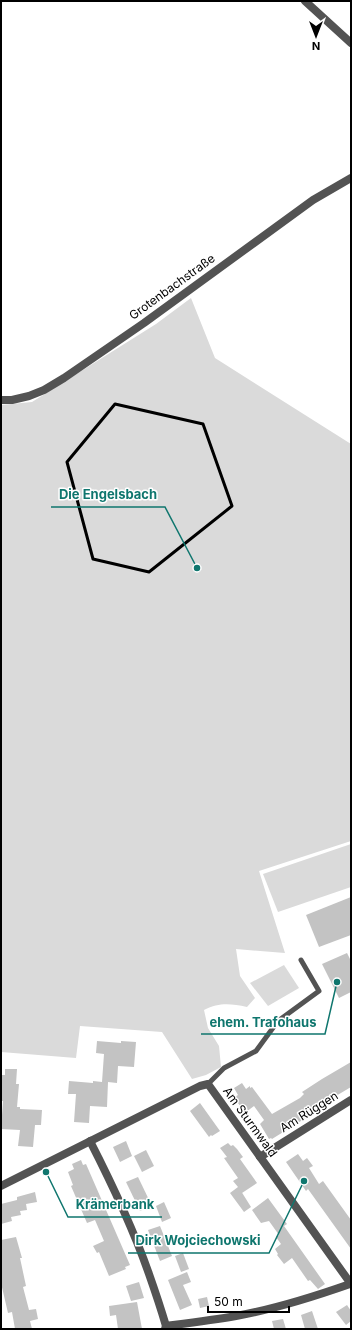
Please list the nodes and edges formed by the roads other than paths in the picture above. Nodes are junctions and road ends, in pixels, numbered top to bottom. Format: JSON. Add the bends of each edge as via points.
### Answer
{"nodes":[{"id":1,"x":305,"y":1,"type":"edge"},
{"id":2,"x":351,"y":42,"type":"edge"},
{"id":3,"x":351,"y":178,"type":"edge"},
{"id":4,"x":1,"y":400,"type":"edge"},
{"id":5,"x":301,"y":960,"type":"dead end"},
{"id":6,"x":208,"y":1084,"type":"junction"},
{"id":7,"x":351,"y":1100,"type":"edge"},
{"id":8,"x":90,"y":1141,"type":"junction"},
{"id":9,"x":260,"y":1157,"type":"junction"},
{"id":10,"x":1,"y":1186,"type":"edge"},
{"id":11,"x":351,"y":1284,"type":"edge"},
{"id":12,"x":165,"y":1328,"type":"edge"}],
"edges":[{"from":1,"to":2,"type":"street"},
{"from":3,"to":4,"type":"street","name":"Grotenbachstraße","via":[[313,200],[64,378],[29,396]]},
{"from":5,"to":6,"type":"lane","via":[[319,991],[278,1021],[256,1051],[224,1068]]},
{"from":6,"to":8,"type":"street","name":"Am Sturmwald"},
{"from":6,"to":9,"type":"street","name":"Am Sturmwald"},
{"from":7,"to":9,"type":"street","name":"Am Rüggen"},
{"from":8,"to":10,"type":"street","name":"Am Sturmwald"},
{"from":8,"to":12,"type":"street","via":[[134,1234],[149,1273]]},
{"from":9,"to":11,"type":"street","name":"Am Sturmwald"},
{"from":11,"to":12,"type":"street","via":[[263,1310]]}]}
